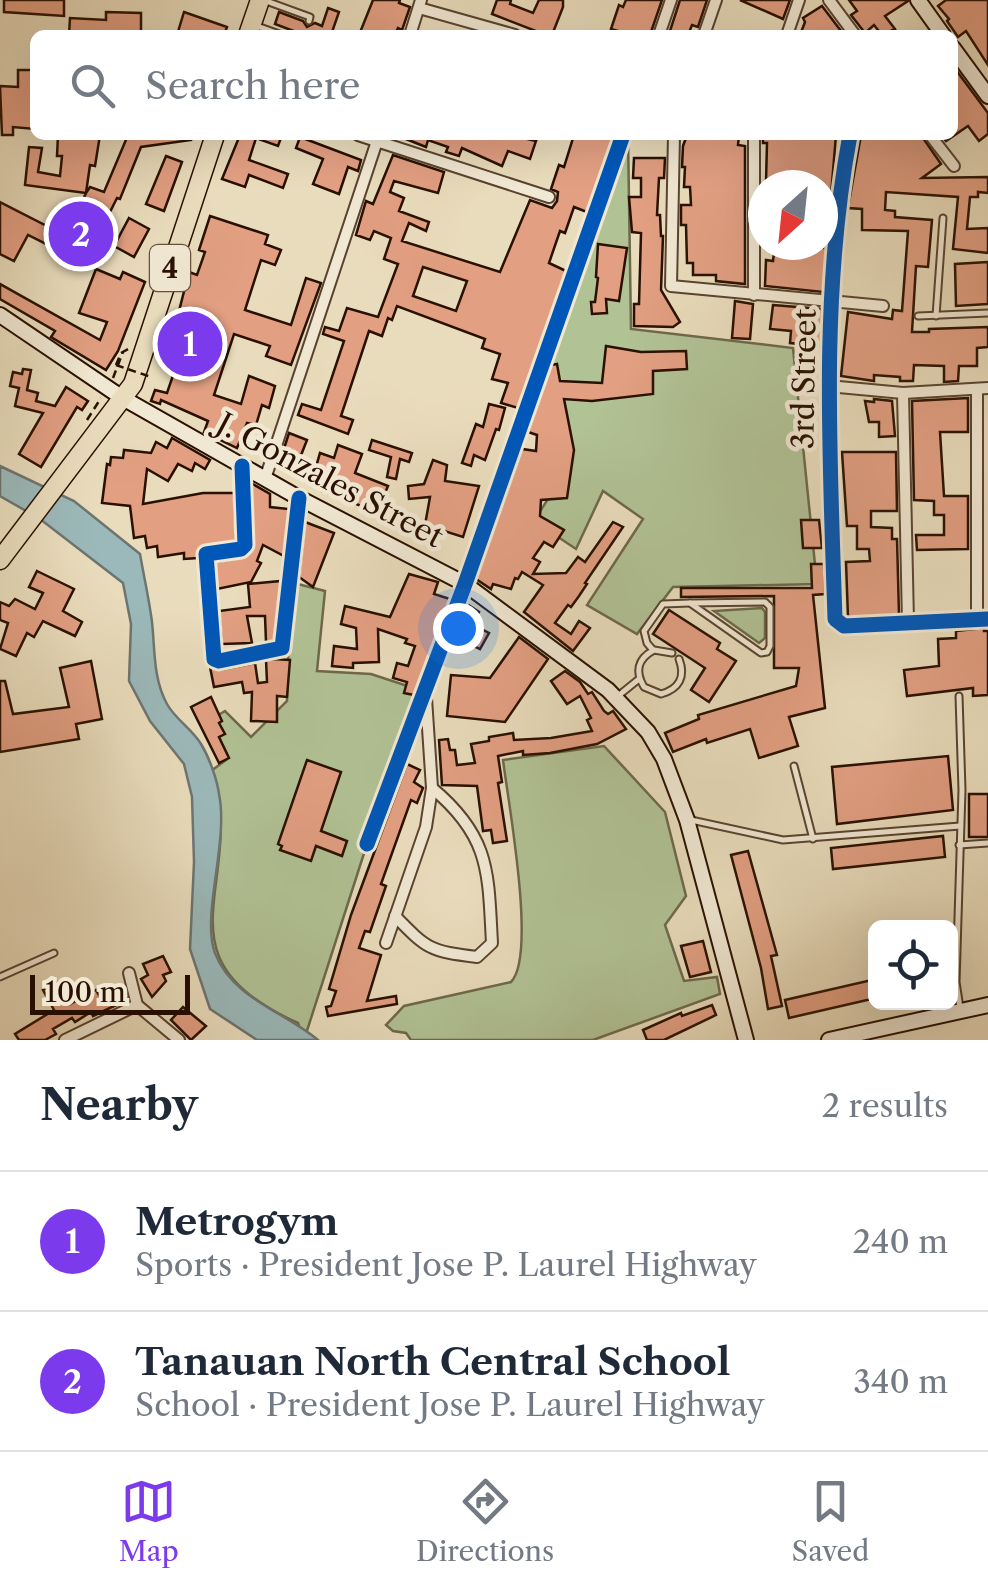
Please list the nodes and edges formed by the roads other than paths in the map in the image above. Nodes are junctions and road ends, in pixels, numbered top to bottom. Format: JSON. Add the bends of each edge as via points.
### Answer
{"nodes":[{"id":1,"x":249,"y":0,"type":"edge"},
{"id":2,"x":262,"y":0,"type":"edge"},
{"id":3,"x":671,"y":0,"type":"edge"},
{"id":4,"x":716,"y":0,"type":"edge"},
{"id":5,"x":799,"y":0,"type":"edge"},
{"id":6,"x":828,"y":0,"type":"edge"},
{"id":7,"x":918,"y":0,"type":"edge"},
{"id":8,"x":420,"y":4,"type":"edge"},
{"id":9,"x":308,"y":21,"type":"dead end"},
{"id":10,"x":245,"y":29,"type":"edge"},
{"id":11,"x":412,"y":30,"type":"edge"},
{"id":12,"x":500,"y":30,"type":"edge"},
{"id":13,"x":661,"y":30,"type":"edge"},
{"id":14,"x":706,"y":30,"type":"edge"},
{"id":15,"x":789,"y":30,"type":"edge"},
{"id":16,"x":851,"y":30,"type":"edge"},
{"id":17,"x":940,"y":30,"type":"edge"},
{"id":18,"x":958,"y":55,"type":"edge"},
{"id":19,"x":988,"y":96,"type":"edge"},
{"id":20,"x":202,"y":140,"type":"edge"},
{"id":21,"x":213,"y":140,"type":"edge"},
{"id":22,"x":377,"y":140,"type":"edge"},
{"id":23,"x":384,"y":140,"type":"edge"},
{"id":24,"x":622,"y":140,"type":"edge"},
{"id":25,"x":674,"y":140,"type":"edge"},
{"id":26,"x":754,"y":140,"type":"edge"},
{"id":27,"x":849,"y":140,"type":"edge"},
{"id":28,"x":934,"y":140,"type":"edge"},
{"id":29,"x":954,"y":166,"type":"dead end"},
{"id":30,"x":549,"y":197,"type":"dead end"},
{"id":31,"x":943,"y":218,"type":"dead end"},
{"id":32,"x":754,"y":295,"type":"junction"},
{"id":33,"x":833,"y":302,"type":"junction"},
{"id":34,"x":884,"y":306,"type":"dead end"},
{"id":35,"x":988,"y":313,"type":"edge"},
{"id":36,"x":0,"y":315,"type":"edge"},
{"id":37,"x":918,"y":316,"type":"dead end"},
{"id":38,"x":936,"y":316,"type":"junction"},
{"id":39,"x":828,"y":386,"type":"junction"},
{"id":40,"x":982,"y":388,"type":"edge"},
{"id":41,"x":903,"y":393,"type":"junction"},
{"id":42,"x":121,"y":398,"type":"junction"},
{"id":43,"x":242,"y":466,"type":"junction"},
{"id":44,"x":265,"y":479,"type":"junction"},
{"id":45,"x":298,"y":498,"type":"junction"},
{"id":46,"x":5,"y":553,"type":"edge"},
{"id":47,"x":465,"y":584,"type":"junction"},
{"id":48,"x":690,"y":603,"type":"junction"},
{"id":49,"x":983,"y":619,"type":"edge"},
{"id":50,"x":908,"y":622,"type":"junction"},
{"id":51,"x":654,"y":650,"type":"junction"},
{"id":52,"x":672,"y":652,"type":"dead end"},
{"id":53,"x":679,"y":659,"type":"dead end"},
{"id":54,"x":639,"y":679,"type":"junction"},
{"id":55,"x":426,"y":692,"type":"junction"},
{"id":56,"x":959,"y":696,"type":"dead end"},
{"id":57,"x":616,"y":698,"type":"junction"},
{"id":58,"x":794,"y":766,"type":"dead end"},
{"id":59,"x":432,"y":788,"type":"junction"},
{"id":60,"x":687,"y":820,"type":"junction"},
{"id":61,"x":960,"y":826,"type":"junction"},
{"id":62,"x":812,"y":839,"type":"junction"},
{"id":63,"x":988,"y":843,"type":"edge"},
{"id":64,"x":367,"y":844,"type":"dead end"},
{"id":65,"x":959,"y":844,"type":"junction"},
{"id":66,"x":395,"y":916,"type":"junction"},
{"id":67,"x":386,"y":943,"type":"dead end"},
{"id":68,"x":54,"y":953,"type":"dead end"},
{"id":69,"x":129,"y":973,"type":"dead end"},
{"id":70,"x":0,"y":977,"type":"edge"},
{"id":71,"x":138,"y":1005,"type":"junction"},
{"id":72,"x":988,"y":1005,"type":"edge"},
{"id":73,"x":961,"y":1011,"type":"junction"},
{"id":74,"x":65,"y":1040,"type":"edge"},
{"id":75,"x":179,"y":1040,"type":"edge"},
{"id":76,"x":746,"y":1040,"type":"edge"},
{"id":77,"x":829,"y":1040,"type":"edge"}],
"edges":[{"from":1,"to":10,"type":"highway"},
{"from":2,"to":9,"type":"lane"},
{"from":2,"to":10,"type":"highway"},
{"from":3,"to":13,"type":"street"},
{"from":4,"to":14,"type":"street"},
{"from":5,"to":15,"type":"street"},
{"from":6,"to":16,"type":"street"},
{"from":7,"to":17,"type":"main road"},
{"from":8,"to":11,"type":"street"},
{"from":8,"to":12,"type":"street"},
{"from":18,"to":19,"type":"main road"},
{"from":20,"to":42,"type":"highway","number":"4"},
{"from":21,"to":42,"type":"highway","number":"4","via":[[133,384]]},
{"from":22,"to":44,"type":"street"},
{"from":23,"to":30,"type":"street"},
{"from":24,"to":47,"type":"street"},
{"from":25,"to":32,"type":"street","via":[[672,286]]},
{"from":26,"to":32,"type":"street"},
{"from":27,"to":33,"type":"street","name":"3rd Street"},
{"from":28,"to":29,"type":"street"},
{"from":31,"to":38,"type":"lane"},
{"from":32,"to":33,"type":"street"},
{"from":33,"to":34,"type":"street"},
{"from":33,"to":39,"type":"street","name":"3rd Street"},
{"from":35,"to":38,"type":"lane"},
{"from":36,"to":42,"type":"main road","name":"J. Gonzales Street"},
{"from":37,"to":38,"type":"lane"},
{"from":39,"to":41,"type":"street"},
{"from":39,"to":50,"type":"street","name":"3rd Street","via":[[836,618],[844,626]]},
{"from":40,"to":41,"type":"street"},
{"from":40,"to":49,"type":"street"},
{"from":41,"to":50,"type":"street"},
{"from":42,"to":43,"type":"main road","name":"J. Gonzales Street"},
{"from":42,"to":46,"type":"highway","number":"4"},
{"from":43,"to":44,"type":"main road","name":"J. Gonzales Street"},
{"from":43,"to":45,"type":"street","via":[[245,545],[206,554],[214,659],[282,648]]},
{"from":44,"to":45,"type":"main road","name":"J. Gonzales Street"},
{"from":45,"to":47,"type":"main road","name":"J. Gonzales Street"},
{"from":47,"to":55,"type":"street"},
{"from":47,"to":57,"type":"main road","name":"J. Gonzales Street"},
{"from":48,"to":48,"type":"lane","via":[[761,652],[769,650],[769,604]]},
{"from":48,"to":51,"type":"lane","via":[[664,604],[644,630]]},
{"from":49,"to":50,"type":"street"},
{"from":51,"to":52,"type":"lane"},
{"from":51,"to":54,"type":"lane","via":[[640,662]]},
{"from":53,"to":54,"type":"lane","via":[[682,678],[670,692],[652,693]]},
{"from":54,"to":57,"type":"lane"},
{"from":55,"to":59,"type":"street"},
{"from":55,"to":64,"type":"street"},
{"from":56,"to":61,"type":"lane"},
{"from":57,"to":60,"type":"main road","name":"J. Gonzales Street","via":[[648,732]]},
{"from":58,"to":62,"type":"lane"},
{"from":59,"to":66,"type":"street","via":[[426,827]]},
{"from":59,"to":66,"type":"street","via":[[463,817],[487,865],[492,943],[477,956],[437,952]]},
{"from":60,"to":62,"type":"lane","via":[[778,839]]},
{"from":60,"to":76,"type":"main road","name":"J. Gonzales Street"},
{"from":61,"to":62,"type":"lane"},
{"from":61,"to":65,"type":"lane"},
{"from":63,"to":65,"type":"lane"},
{"from":65,"to":73,"type":"lane"},
{"from":66,"to":67,"type":"street"},
{"from":68,"to":70,"type":"lane"},
{"from":69,"to":71,"type":"street"},
{"from":71,"to":74,"type":"street"},
{"from":71,"to":75,"type":"street"},
{"from":72,"to":73,"type":"main road"},
{"from":73,"to":77,"type":"main road"}]}
